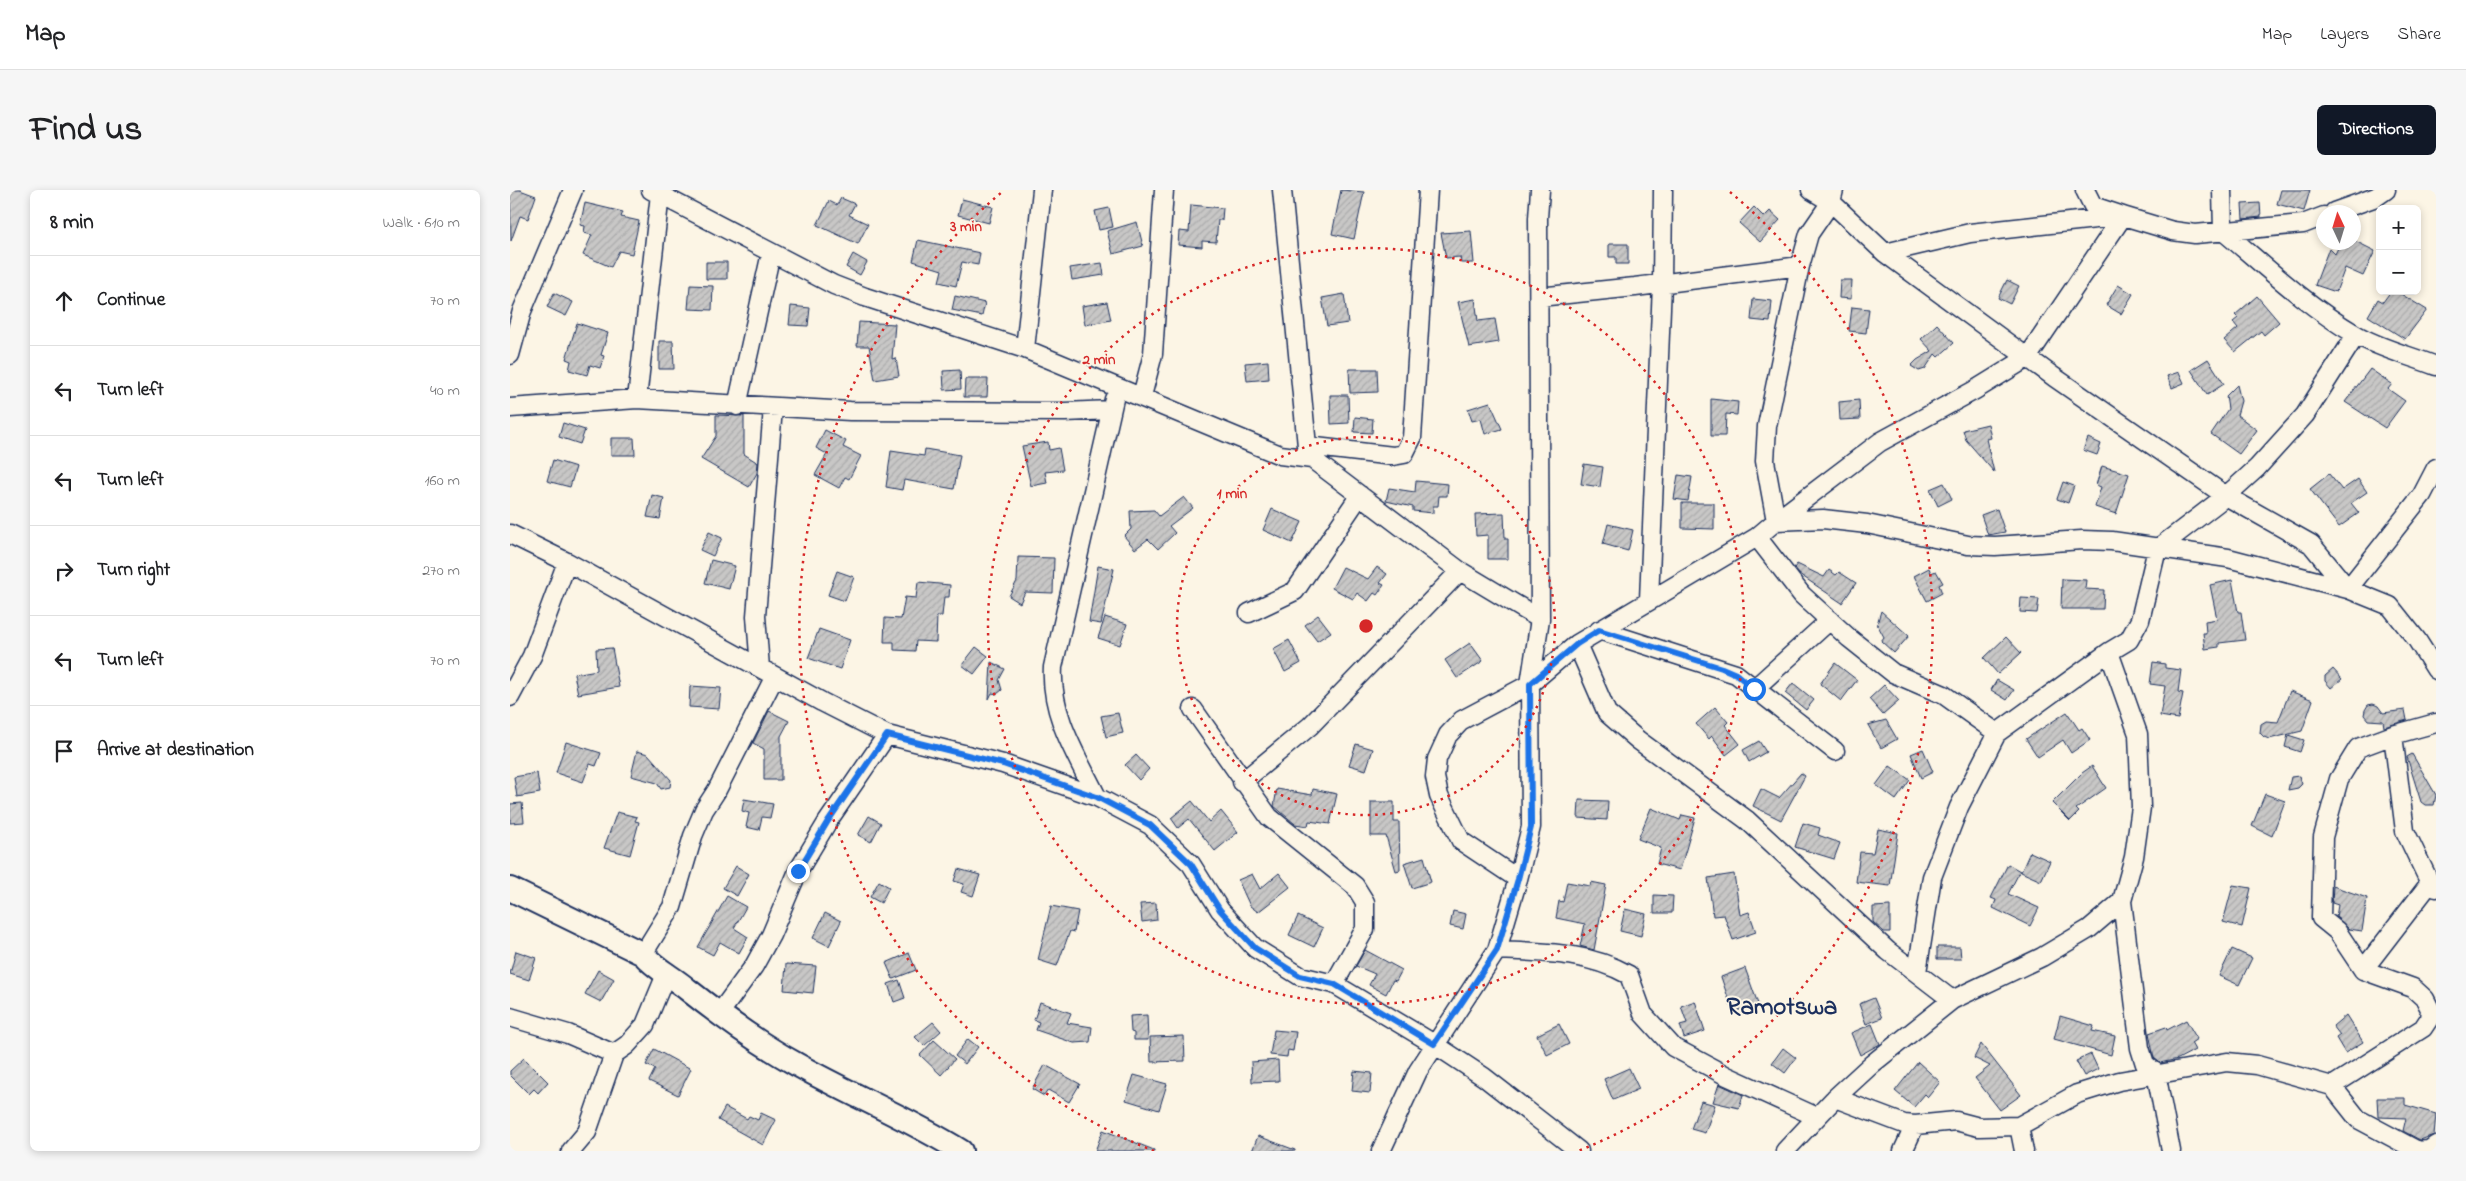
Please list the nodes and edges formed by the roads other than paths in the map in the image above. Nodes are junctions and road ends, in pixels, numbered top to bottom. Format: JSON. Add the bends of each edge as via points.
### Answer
{"nodes":[{"id":1,"x":573,"y":190,"type":"edge"},
{"id":2,"x":1042,"y":190,"type":"edge"},
{"id":3,"x":1164,"y":190,"type":"edge"},
{"id":4,"x":1282,"y":190,"type":"edge"},
{"id":5,"x":1428,"y":190,"type":"edge"},
{"id":6,"x":1540,"y":190,"type":"edge"},
{"id":7,"x":1663,"y":190,"type":"edge"},
{"id":8,"x":1811,"y":190,"type":"edge"},
{"id":9,"x":2085,"y":190,"type":"edge"},
{"id":10,"x":2222,"y":190,"type":"edge"},
{"id":11,"x":2386,"y":190,"type":"edge"},
{"id":12,"x":655,"y":192,"type":"edge"},
{"id":13,"x":1833,"y":196,"type":"edge"},
{"id":14,"x":2354,"y":205,"type":"edge"},
{"id":15,"x":2123,"y":216,"type":"junction"},
{"id":16,"x":2316,"y":219,"type":"edge"},
{"id":17,"x":2223,"y":231,"type":"junction"},
{"id":18,"x":771,"y":253,"type":"junction"},
{"id":19,"x":1885,"y":253,"type":"junction"},
{"id":20,"x":1800,"y":266,"type":"junction"},
{"id":21,"x":1662,"y":284,"type":"junction"},
{"id":22,"x":1539,"y":297,"type":"junction"},
{"id":23,"x":2356,"y":335,"type":"junction"},
{"id":24,"x":1025,"y":349,"type":"junction"},
{"id":25,"x":510,"y":355,"type":"edge"},
{"id":26,"x":2027,"y":358,"type":"junction"},
{"id":27,"x":2436,"y":366,"type":"edge"},
{"id":28,"x":1117,"y":386,"type":"junction"},
{"id":29,"x":1142,"y":396,"type":"junction"},
{"id":30,"x":637,"y":400,"type":"junction"},
{"id":31,"x":737,"y":406,"type":"junction"},
{"id":32,"x":510,"y":408,"type":"edge"},
{"id":33,"x":773,"y":408,"type":"junction"},
{"id":34,"x":1111,"y":410,"type":"junction"},
{"id":35,"x":1309,"y":452,"type":"junction"},
{"id":36,"x":2436,"y":468,"type":"edge"},
{"id":37,"x":1360,"y":495,"type":"junction"},
{"id":38,"x":2226,"y":496,"type":"junction"},
{"id":39,"x":1776,"y":521,"type":"junction"},
{"id":40,"x":510,"y":534,"type":"edge"},
{"id":41,"x":1757,"y":537,"type":"junction"},
{"id":42,"x":2157,"y":549,"type":"junction"},
{"id":43,"x":567,"y":562,"type":"junction"},
{"id":44,"x":1460,"y":571,"type":"junction"},
{"id":45,"x":2348,"y":589,"type":"junction"},
{"id":46,"x":1649,"y":600,"type":"junction"},
{"id":47,"x":1249,"y":613,"type":"dead end"},
{"id":48,"x":1540,"y":619,"type":"junction"},
{"id":49,"x":1830,"y":620,"type":"junction"},
{"id":50,"x":1599,"y":630,"type":"junction"},
{"id":51,"x":2417,"y":640,"type":"junction"},
{"id":52,"x":1577,"y":644,"type":"junction"},
{"id":53,"x":2109,"y":652,"type":"junction"},
{"id":54,"x":2436,"y":652,"type":"edge"},
{"id":55,"x":2436,"y":670,"type":"edge"},
{"id":56,"x":767,"y":672,"type":"junction"},
{"id":57,"x":1530,"y":684,"type":"junction"},
{"id":58,"x":1754,"y":689,"type":"junction"},
{"id":59,"x":510,"y":697,"type":"edge"},
{"id":60,"x":1193,"y":710,"type":"dead end"},
{"id":61,"x":2436,"y":723,"type":"edge"},
{"id":62,"x":1997,"y":733,"type":"junction"},
{"id":63,"x":887,"y":735,"type":"junction"},
{"id":64,"x":2393,"y":735,"type":"junction"},
{"id":65,"x":1835,"y":751,"type":"dead end"},
{"id":66,"x":1242,"y":782,"type":"junction"},
{"id":67,"x":1097,"y":797,"type":"junction"},
{"id":68,"x":1518,"y":879,"type":"junction"},
{"id":69,"x":2433,"y":886,"type":"edge"},
{"id":70,"x":510,"y":889,"type":"edge"},
{"id":71,"x":2122,"y":901,"type":"junction"},
{"id":72,"x":1497,"y":950,"type":"junction"},
{"id":73,"x":642,"y":954,"type":"junction"},
{"id":74,"x":2363,"y":970,"type":"junction"},
{"id":75,"x":666,"y":972,"type":"junction"},
{"id":76,"x":1917,"y":972,"type":"junction"},
{"id":77,"x":1334,"y":984,"type":"junction"},
{"id":78,"x":1952,"y":1000,"type":"junction"},
{"id":79,"x":719,"y":1014,"type":"junction"},
{"id":80,"x":510,"y":1017,"type":"edge"},
{"id":81,"x":1434,"y":1044,"type":"junction"},
{"id":82,"x":614,"y":1054,"type":"junction"},
{"id":83,"x":2156,"y":1073,"type":"junction"},
{"id":84,"x":2332,"y":1086,"type":"junction"},
{"id":85,"x":1835,"y":1098,"type":"junction"},
{"id":86,"x":1816,"y":1117,"type":"junction"},
{"id":87,"x":1915,"y":1125,"type":"junction"},
{"id":88,"x":2019,"y":1126,"type":"junction"},
{"id":89,"x":2436,"y":1145,"type":"edge"},
{"id":90,"x":2417,"y":1150,"type":"edge"},
{"id":91,"x":572,"y":1151,"type":"edge"},
{"id":92,"x":961,"y":1151,"type":"edge"},
{"id":93,"x":1381,"y":1151,"type":"edge"},
{"id":94,"x":1579,"y":1151,"type":"edge"},
{"id":95,"x":1785,"y":1151,"type":"edge"},
{"id":96,"x":1903,"y":1151,"type":"edge"},
{"id":97,"x":2024,"y":1151,"type":"edge"},
{"id":98,"x":2171,"y":1151,"type":"edge"}],
"edges":[{"from":1,"to":25,"type":"street","via":[[522,311]]},
{"from":2,"to":24,"type":"street"},
{"from":3,"to":29,"type":"street","via":[[1153,354]]},
{"from":4,"to":35,"type":"street"},
{"from":5,"to":35,"type":"street","via":[[1409,448],[1404,454],[1393,456]]},
{"from":6,"to":22,"type":"street"},
{"from":7,"to":21,"type":"street"},
{"from":8,"to":13,"type":"street"},
{"from":9,"to":15,"type":"street","via":[[2093,206]]},
{"from":10,"to":17,"type":"street"},
{"from":11,"to":14,"type":"street"},
{"from":12,"to":18,"type":"street"},
{"from":12,"to":30,"type":"street"},
{"from":13,"to":19,"type":"street"},
{"from":13,"to":20,"type":"street","via":[[1809,234]]},
{"from":15,"to":17,"type":"street","via":[[2173,231],[2195,234]]},
{"from":15,"to":19,"type":"street","via":[[1970,233]]},
{"from":15,"to":26,"type":"street"},
{"from":16,"to":17,"type":"street","via":[[2303,224]]},
{"from":17,"to":23,"type":"street","via":[[2320,312]]},
{"from":18,"to":24,"type":"street","via":[[865,297]]},
{"from":18,"to":31,"type":"street"},
{"from":19,"to":26,"type":"street"},
{"from":20,"to":21,"type":"street"},
{"from":20,"to":39,"type":"street","via":[[1764,442]]},
{"from":21,"to":22,"type":"street"},
{"from":21,"to":46,"type":"street"},
{"from":22,"to":48,"type":"street"},
{"from":23,"to":27,"type":"street"},
{"from":23,"to":38,"type":"street","via":[[2306,415]]},
{"from":24,"to":28,"type":"street"},
{"from":26,"to":38,"type":"street"},
{"from":26,"to":39,"type":"street","via":[[1880,442]]},
{"from":28,"to":29,"type":"street"},
{"from":28,"to":34,"type":"street"},
{"from":29,"to":35,"type":"street","via":[[1280,455]]},
{"from":30,"to":31,"type":"street"},
{"from":30,"to":32,"type":"street"},
{"from":31,"to":33,"type":"street"},
{"from":33,"to":34,"type":"street","via":[[944,412]]},
{"from":33,"to":56,"type":"street","via":[[756,616]]},
{"from":34,"to":67,"type":"street","via":[[1052,682],[1062,724]]},
{"from":35,"to":37,"type":"street"},
{"from":36,"to":45,"type":"street","via":[[2422,494]]},
{"from":37,"to":44,"type":"street"},
{"from":37,"to":47,"type":"street","via":[[1296,591]]},
{"from":38,"to":42,"type":"street"},
{"from":38,"to":45,"type":"street","via":[[2311,544]]},
{"from":39,"to":41,"type":"street"},
{"from":39,"to":42,"type":"street","via":[[1823,519],[1867,524],[1968,545],[2082,540],[2112,541]]},
{"from":40,"to":43,"type":"street"},
{"from":41,"to":46,"type":"street"},
{"from":41,"to":49,"type":"street","via":[[1802,595]]},
{"from":42,"to":45,"type":"street","via":[[2228,558]]},
{"from":42,"to":53,"type":"street","via":[[2140,620],[2129,640]]},
{"from":43,"to":56,"type":"street"},
{"from":43,"to":59,"type":"street","via":[[532,656]]},
{"from":44,"to":48,"type":"street"},
{"from":44,"to":66,"type":"street","via":[[1310,726]]},
{"from":45,"to":51,"type":"street","via":[[2390,606]]},
{"from":46,"to":50,"type":"street"},
{"from":48,"to":57,"type":"street"},
{"from":49,"to":58,"type":"street"},
{"from":49,"to":62,"type":"street","via":[[1893,673],[1944,695]]},
{"from":50,"to":52,"type":"street"},
{"from":50,"to":58,"type":"street","via":[[1722,668],[1736,674]]},
{"from":51,"to":54,"type":"street"},
{"from":51,"to":55,"type":"street"},
{"from":52,"to":57,"type":"street"},
{"from":52,"to":76,"type":"street","via":[[1608,713],[1638,740],[1747,820],[1888,951]]},
{"from":53,"to":62,"type":"street"},
{"from":53,"to":71,"type":"street","via":[[2138,734],[2140,807],[2134,857]]},
{"from":56,"to":63,"type":"street"},
{"from":56,"to":73,"type":"street","via":[[717,790],[704,810],[672,907]]},
{"from":57,"to":68,"type":"street","via":[[1531,827]]},
{"from":57,"to":68,"type":"street","via":[[1462,720],[1448,735],[1437,759],[1435,777],[1440,796],[1461,841]]},
{"from":58,"to":65,"type":"street"},
{"from":60,"to":66,"type":"street"},
{"from":61,"to":64,"type":"street"},
{"from":62,"to":76,"type":"street","via":[[1959,807],[1932,877]]},
{"from":63,"to":67,"type":"street","via":[[1003,764]]},
{"from":63,"to":79,"type":"street","via":[[828,821],[798,871],[754,966]]},
{"from":64,"to":69,"type":"street","via":[[2405,831]]},
{"from":64,"to":74,"type":"street","via":[[2358,748],[2338,779],[2323,837],[2322,918],[2338,931]]},
{"from":66,"to":77,"type":"street","via":[[1269,817],[1355,886],[1365,902],[1365,929]]},
{"from":67,"to":77,"type":"street","via":[[1150,825],[1191,864],[1220,910],[1255,948],[1300,976]]},
{"from":68,"to":72,"type":"street"},
{"from":69,"to":74,"type":"street"},
{"from":70,"to":73,"type":"street"},
{"from":71,"to":78,"type":"street","via":[[2089,928],[2042,957]]},
{"from":71,"to":83,"type":"street","via":[[2140,1048],[2145,1064]]},
{"from":72,"to":81,"type":"street"},
{"from":72,"to":86,"type":"street","via":[[1555,952],[1611,965],[1629,975],[1643,1014],[1673,1047]]},
{"from":73,"to":75,"type":"street"},
{"from":74,"to":84,"type":"street","via":[[2413,988],[2425,999],[2430,1019],[2423,1028]]},
{"from":75,"to":79,"type":"street"},
{"from":75,"to":82,"type":"street","via":[[645,1025]]},
{"from":76,"to":78,"type":"street"},
{"from":77,"to":81,"type":"street"},
{"from":78,"to":85,"type":"street"},
{"from":79,"to":92,"type":"street","via":[[795,1064],[938,1136]]},
{"from":80,"to":82,"type":"street","via":[[568,1034]]},
{"from":81,"to":93,"type":"street"},
{"from":81,"to":94,"type":"street","via":[[1484,1077]]},
{"from":82,"to":91,"type":"street","via":[[587,1132]]},
{"from":83,"to":84,"type":"street","via":[[2228,1062],[2257,1065]]},
{"from":83,"to":88,"type":"street","via":[[2077,1094]]},
{"from":83,"to":98,"type":"street"},
{"from":84,"to":90,"type":"street","via":[[2358,1119]]},
{"from":85,"to":86,"type":"street"},
{"from":85,"to":87,"type":"street","via":[[1898,1122]]},
{"from":86,"to":95,"type":"street"},
{"from":87,"to":88,"type":"street","via":[[1956,1121],[1979,1127]]},
{"from":87,"to":96,"type":"street"},
{"from":88,"to":97,"type":"street"},
{"from":89,"to":90,"type":"street","via":[[2428,1150]]}]}
